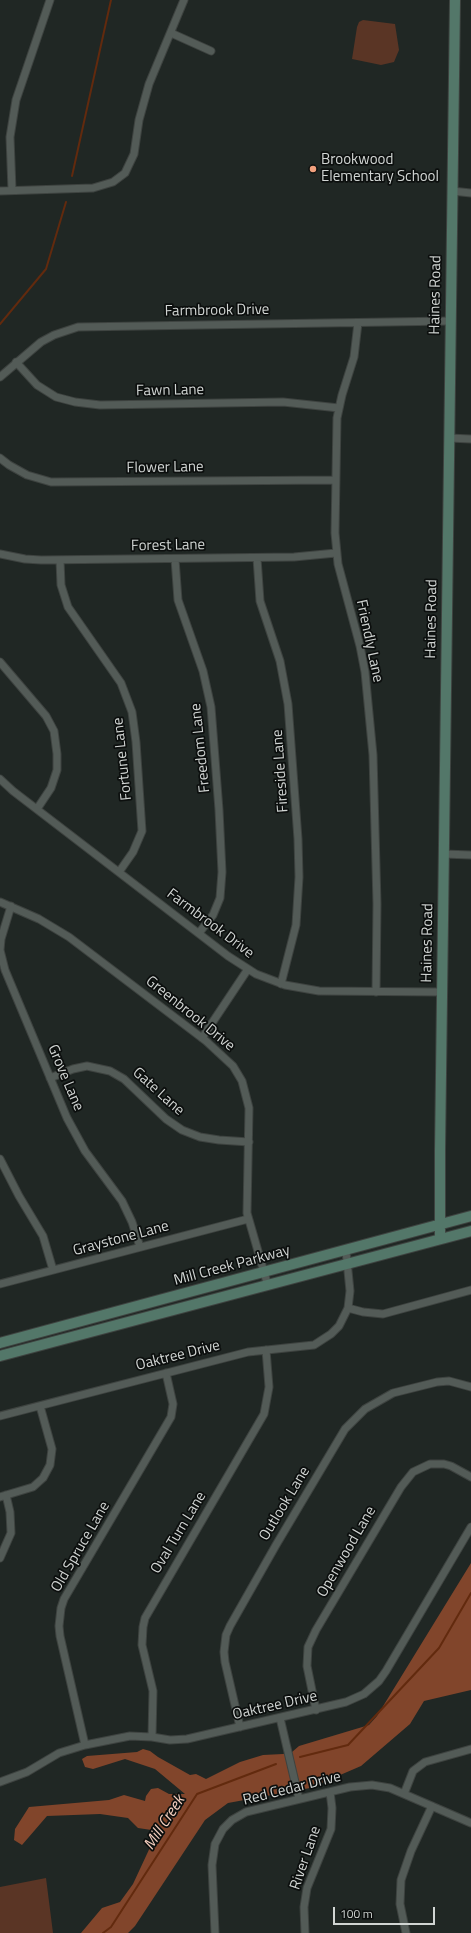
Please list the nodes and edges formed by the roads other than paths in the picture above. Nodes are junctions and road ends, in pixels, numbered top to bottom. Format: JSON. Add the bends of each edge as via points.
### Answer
{"nodes":[{"id":1,"x":50,"y":0,"type":"edge"},
{"id":2,"x":184,"y":0,"type":"edge"},
{"id":3,"x":455,"y":0,"type":"edge"},
{"id":4,"x":171,"y":33,"type":"junction"},
{"id":5,"x":211,"y":51,"type":"dead end"},
{"id":6,"x":0,"y":190,"type":"edge"},
{"id":7,"x":12,"y":190,"type":"junction"},
{"id":8,"x":452,"y":191,"type":"junction"},
{"id":9,"x":471,"y":193,"type":"edge"},
{"id":10,"x":450,"y":322,"type":"junction"},
{"id":11,"x":358,"y":323,"type":"junction"},
{"id":12,"x":16,"y":362,"type":"junction"},
{"id":13,"x":0,"y":377,"type":"edge"},
{"id":14,"x":339,"y":408,"type":"junction"},
{"id":15,"x":449,"y":438,"type":"junction"},
{"id":16,"x":471,"y":439,"type":"edge"},
{"id":17,"x":0,"y":458,"type":"edge"},
{"id":18,"x":336,"y":480,"type":"junction"},
{"id":19,"x":336,"y":553,"type":"junction"},
{"id":20,"x":0,"y":554,"type":"edge"},
{"id":21,"x":256,"y":558,"type":"junction"},
{"id":22,"x":175,"y":559,"type":"junction"},
{"id":23,"x":60,"y":560,"type":"junction"},
{"id":24,"x":0,"y":662,"type":"edge"},
{"id":25,"x":0,"y":779,"type":"edge"},
{"id":26,"x":37,"y":809,"type":"junction"},
{"id":27,"x":444,"y":854,"type":"junction"},
{"id":28,"x":471,"y":855,"type":"edge"},
{"id":29,"x":119,"y":872,"type":"junction"},
{"id":30,"x":0,"y":902,"type":"edge"},
{"id":31,"x":11,"y":906,"type":"junction"},
{"id":32,"x":199,"y":933,"type":"junction"},
{"id":33,"x":248,"y":969,"type":"junction"},
{"id":34,"x":281,"y":984,"type":"junction"},
{"id":35,"x":376,"y":992,"type":"junction"},
{"id":36,"x":442,"y":992,"type":"junction"},
{"id":37,"x":202,"y":1038,"type":"junction"},
{"id":38,"x":50,"y":1078,"type":"junction"},
{"id":39,"x":249,"y":1142,"type":"junction"},
{"id":40,"x":0,"y":1159,"type":"edge"},
{"id":41,"x":471,"y":1216,"type":"edge"},
{"id":42,"x":248,"y":1219,"type":"junction"},
{"id":43,"x":440,"y":1225,"type":"junction"},
{"id":44,"x":471,"y":1231,"type":"edge"},
{"id":45,"x":440,"y":1239,"type":"junction"},
{"id":46,"x":140,"y":1247,"type":"junction"},
{"id":47,"x":346,"y":1251,"type":"junction"},
{"id":48,"x":348,"y":1264,"type":"junction"},
{"id":49,"x":53,"y":1270,"type":"junction"},
{"id":50,"x":264,"y":1273,"type":"junction"},
{"id":51,"x":0,"y":1284,"type":"edge"},
{"id":52,"x":268,"y":1286,"type":"junction"},
{"id":53,"x":471,"y":1290,"type":"edge"},
{"id":54,"x":348,"y":1308,"type":"junction"},
{"id":55,"x":0,"y":1343,"type":"edge"},
{"id":56,"x":266,"y":1350,"type":"junction"},
{"id":57,"x":0,"y":1356,"type":"edge"},
{"id":58,"x":166,"y":1373,"type":"junction"},
{"id":59,"x":471,"y":1387,"type":"edge"},
{"id":60,"x":40,"y":1406,"type":"junction"},
{"id":61,"x":0,"y":1416,"type":"edge"},
{"id":62,"x":471,"y":1477,"type":"edge"},
{"id":63,"x":3,"y":1496,"type":"edge"},
{"id":64,"x":471,"y":1527,"type":"edge"},
{"id":65,"x":0,"y":1558,"type":"edge"},
{"id":66,"x":316,"y":1710,"type":"junction"},
{"id":67,"x":280,"y":1718,"type":"junction"},
{"id":68,"x":240,"y":1727,"type":"junction"},
{"id":69,"x":152,"y":1736,"type":"junction"},
{"id":70,"x":85,"y":1745,"type":"junction"},
{"id":71,"x":471,"y":1749,"type":"edge"},
{"id":72,"x":0,"y":1782,"type":"edge"},
{"id":73,"x":330,"y":1792,"type":"junction"},
{"id":74,"x":404,"y":1794,"type":"junction"},
{"id":75,"x":299,"y":1799,"type":"junction"},
{"id":76,"x":432,"y":1806,"type":"junction"},
{"id":77,"x":471,"y":1823,"type":"edge"},
{"id":78,"x":216,"y":1933,"type":"edge"},
{"id":79,"x":305,"y":1933,"type":"edge"},
{"id":80,"x":406,"y":1933,"type":"edge"}],
"edges":[{"from":1,"to":7,"type":"street","via":[[15,107],[10,137]]},
{"from":2,"to":4,"type":"street"},
{"from":3,"to":8,"type":"street","name":"Haines Road"},
{"from":4,"to":5,"type":"street"},
{"from":4,"to":7,"type":"street","via":[[147,90],[134,154],[125,173],[113,182],[93,188]]},
{"from":6,"to":7,"type":"street"},
{"from":8,"to":9,"type":"street"},
{"from":8,"to":10,"type":"street","name":"Haines Road"},
{"from":10,"to":11,"type":"street","name":"Farmbrook Drive"},
{"from":10,"to":15,"type":"street","name":"Haines Road"},
{"from":11,"to":12,"type":"street","name":"Farmbrook Drive","via":[[78,327],[48,338]]},
{"from":11,"to":14,"type":"street","name":"Friendly Lane","via":[[354,357]]},
{"from":12,"to":13,"type":"street","name":"Farmbrook Drive"},
{"from":12,"to":14,"type":"street","name":"Fawn Lane","via":[[38,385],[56,397],[75,402],[100,405],[283,402]]},
{"from":14,"to":18,"type":"street","name":"Friendly Lane"},
{"from":15,"to":16,"type":"street"},
{"from":15,"to":27,"type":"street","name":"Haines Road"},
{"from":17,"to":18,"type":"street","name":"Flower Lane","via":[[27,475],[51,482]]},
{"from":18,"to":19,"type":"street","name":"Friendly Lane"},
{"from":19,"to":21,"type":"street","name":"Forest Lane"},
{"from":19,"to":35,"type":"street","name":"Friendly Lane","via":[[365,672],[375,800]]},
{"from":20,"to":23,"type":"street","name":"Forest Lane","via":[[24,559]]},
{"from":21,"to":22,"type":"street","name":"Forest Lane"},
{"from":21,"to":34,"type":"street","name":"Fireside Lane","via":[[260,601],[278,655],[288,704],[298,824],[298,909],[293,941]]},
{"from":22,"to":23,"type":"street","name":"Forest Lane"},
{"from":22,"to":32,"type":"street","name":"Freedom Lane","via":[[178,600],[207,684],[212,715],[219,810],[222,872],[220,898],[213,915]]},
{"from":23,"to":29,"type":"street","name":"Fortune Lane","via":[[61,585],[68,607],[121,683],[132,712],[142,831],[133,852]]},
{"from":24,"to":26,"type":"street","via":[[46,716],[54,731],[57,770],[51,788]]},
{"from":25,"to":26,"type":"street","name":"Farmbrook Drive"},
{"from":26,"to":29,"type":"street","name":"Farmbrook Drive"},
{"from":27,"to":28,"type":"street"},
{"from":27,"to":36,"type":"street","name":"Haines Road"},
{"from":29,"to":32,"type":"street","name":"Farmbrook Drive"},
{"from":30,"to":31,"type":"street","name":"Greenbrook Drive"},
{"from":31,"to":37,"type":"street","name":"Greenbrook Drive","via":[[69,937]]},
{"from":31,"to":38,"type":"street","name":"Grove Lane","via":[[1,939],[2,959]]},
{"from":32,"to":33,"type":"street","name":"Farmbrook Drive"},
{"from":33,"to":34,"type":"street","name":"Farmbrook Drive"},
{"from":33,"to":37,"type":"street"},
{"from":34,"to":35,"type":"street","name":"Farmbrook Drive","via":[[320,991]]},
{"from":35,"to":36,"type":"street","name":"Farmbrook Drive"},
{"from":36,"to":43,"type":"street","name":"Haines Road"},
{"from":37,"to":39,"type":"street","name":"Greenbrook Drive","via":[[233,1066],[242,1081],[250,1108]]},
{"from":38,"to":39,"type":"street","name":"Gate Lane","via":[[87,1066],[110,1070],[124,1079],[166,1119],[182,1130],[200,1137]]},
{"from":38,"to":46,"type":"street","name":"Grove Lane","via":[[78,1141],[114,1188],[127,1210]]},
{"from":39,"to":42,"type":"street","name":"Greenbrook Drive","via":[[246,1191]]},
{"from":40,"to":49,"type":"street","via":[[43,1236]]},
{"from":41,"to":43,"type":"street","name":"Mill Creek Parkway"},
{"from":42,"to":46,"type":"street","name":"Graystone Lane"},
{"from":42,"to":50,"type":"street","name":"Greenbrook Drive"},
{"from":43,"to":45,"type":"street","name":"Haines Road"},
{"from":43,"to":47,"type":"street","name":"Mill Creek Parkway"},
{"from":44,"to":45,"type":"street","name":"Mill Creek Parkway"},
{"from":45,"to":48,"type":"street","name":"Mill Creek Parkway"},
{"from":46,"to":49,"type":"street","name":"Graystone Lane"},
{"from":47,"to":48,"type":"street","name":"Oaktree Drive"},
{"from":47,"to":50,"type":"street","name":"Mill Creek Parkway"},
{"from":48,"to":52,"type":"street","name":"Mill Creek Parkway"},
{"from":48,"to":54,"type":"street","name":"Oaktree Drive"},
{"from":49,"to":51,"type":"street","name":"Graystone Lane"},
{"from":50,"to":52,"type":"street","name":"Greenbrook Drive"},
{"from":50,"to":55,"type":"street","name":"Mill Creek Parkway"},
{"from":52,"to":57,"type":"street","name":"Mill Creek Parkway"},
{"from":53,"to":54,"type":"street","via":[[383,1314]]},
{"from":54,"to":56,"type":"street","name":"Oaktree Drive","via":[[339,1326],[322,1341],[302,1347]]},
{"from":56,"to":58,"type":"street","name":"Oaktree Drive","via":[[248,1352]]},
{"from":56,"to":69,"type":"street","name":"Oval Turn Lane","via":[[269,1387],[264,1414],[145,1618],[142,1641],[153,1691]]},
{"from":58,"to":60,"type":"street","name":"Oaktree Drive"},
{"from":58,"to":70,"type":"street","name":"Old Spruce Lane","via":[[173,1404],[171,1417],[61,1608],[60,1636]]},
{"from":59,"to":68,"type":"street","name":"Outlook Lane","via":[[449,1381],[393,1393],[365,1409],[345,1429],[226,1635],[225,1662]]},
{"from":60,"to":61,"type":"street","name":"Oaktree Drive"},
{"from":60,"to":63,"type":"street","via":[[52,1449],[50,1464],[43,1478],[33,1487]]},
{"from":62,"to":66,"type":"street","name":"Openwood Lane","via":[[452,1466],[430,1464],[413,1472],[401,1487],[308,1647],[306,1666]]},
{"from":63,"to":65,"type":"street","via":[[12,1525]]},
{"from":64,"to":66,"type":"street","name":"Oaktree Drive","via":[[379,1681],[358,1698]]},
{"from":66,"to":67,"type":"street","name":"Oaktree Drive"},
{"from":67,"to":68,"type":"street","name":"Oaktree Drive"},
{"from":67,"to":75,"type":"street"},
{"from":68,"to":69,"type":"street","name":"Oaktree Drive","via":[[187,1739],[170,1740]]},
{"from":69,"to":70,"type":"street","name":"Oaktree Drive","via":[[124,1737]]},
{"from":70,"to":72,"type":"street","name":"Oaktree Drive","via":[[59,1753],[22,1775]]},
{"from":71,"to":74,"type":"street","via":[[425,1762],[413,1771]]},
{"from":73,"to":74,"type":"street","name":"Red Cedar Drive","via":[[372,1785]]},
{"from":73,"to":75,"type":"street","name":"Red Cedar Drive"},
{"from":73,"to":79,"type":"street","name":"River Lane","via":[[331,1829],[307,1888],[304,1907]]},
{"from":74,"to":76,"type":"street","name":"Red Cedar Drive"},
{"from":75,"to":78,"type":"street","name":"Red Cedar Drive","via":[[246,1812],[232,1820],[218,1836],[212,1865]]},
{"from":76,"to":77,"type":"street","name":"Red Cedar Drive"},
{"from":76,"to":80,"type":"street","via":[[401,1880],[400,1904]]}]}
